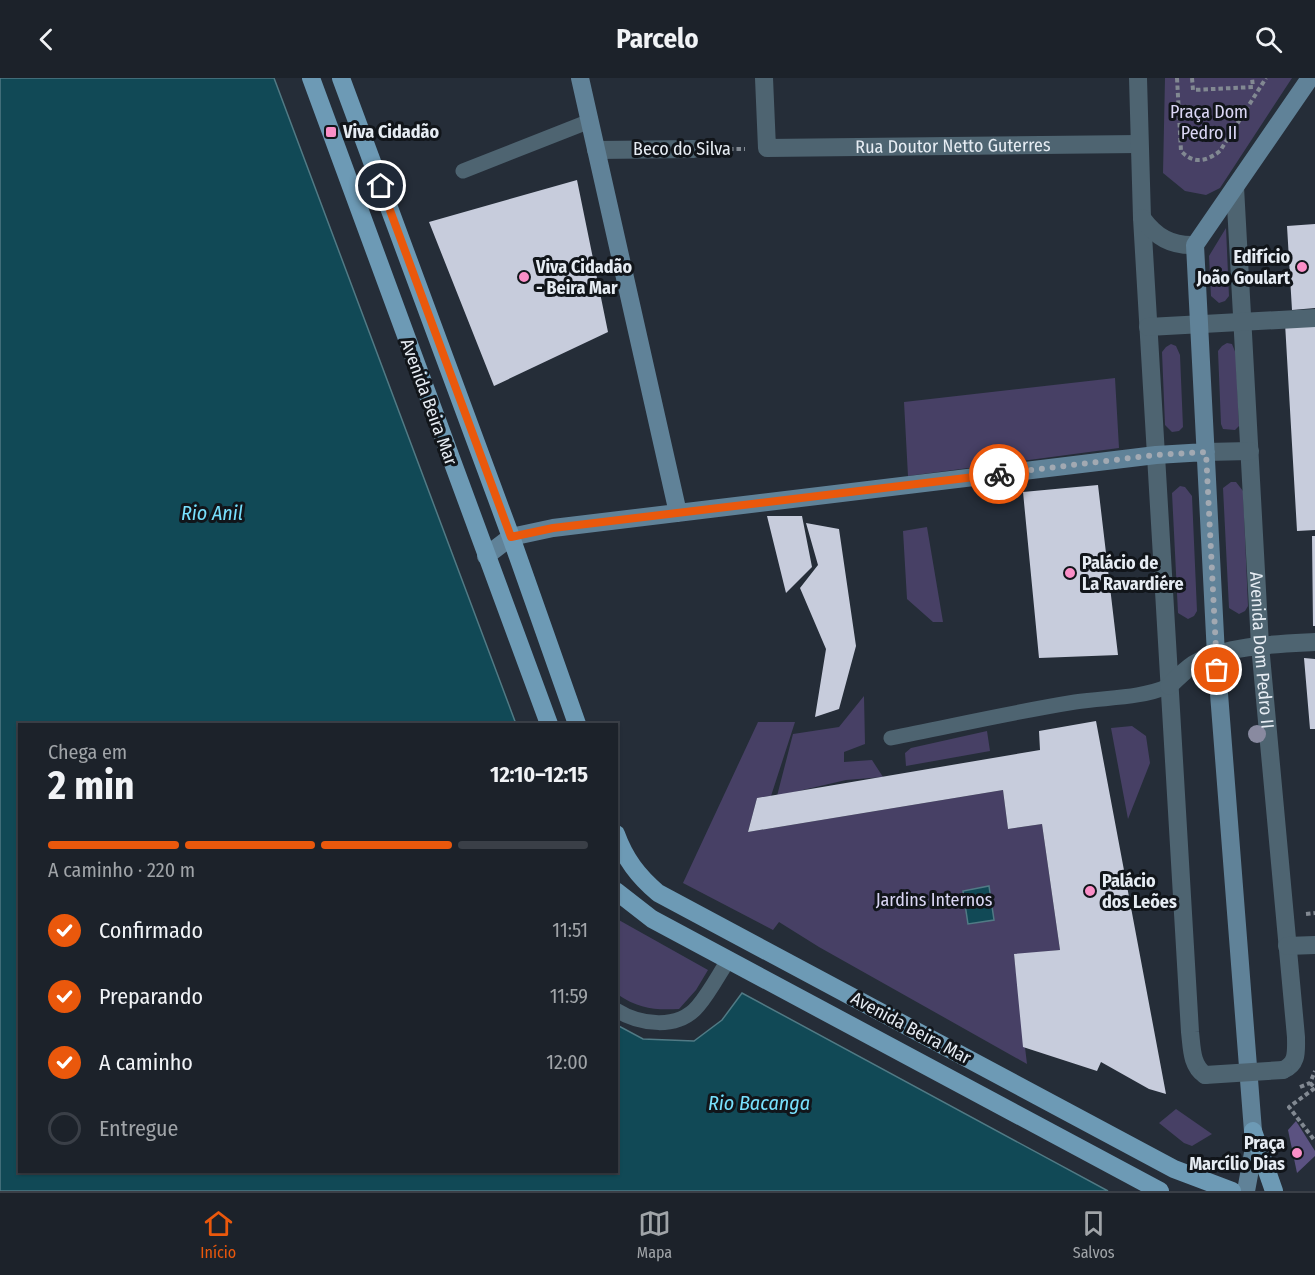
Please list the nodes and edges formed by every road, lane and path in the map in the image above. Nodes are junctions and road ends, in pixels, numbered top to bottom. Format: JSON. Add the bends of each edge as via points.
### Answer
{"nodes":[{"id":1,"x":311,"y":78,"type":"edge"},
{"id":2,"x":341,"y":78,"type":"edge"},
{"id":3,"x":580,"y":78,"type":"edge"},
{"id":4,"x":764,"y":78,"type":"edge"},
{"id":5,"x":1138,"y":78,"type":"edge"},
{"id":6,"x":1177,"y":78,"type":"edge"},
{"id":7,"x":1192,"y":78,"type":"edge"},
{"id":8,"x":1252,"y":78,"type":"edge"},
{"id":9,"x":1266,"y":78,"type":"edge"},
{"id":10,"x":1310,"y":78,"type":"edge"},
{"id":11,"x":590,"y":121,"type":"junction"},
{"id":12,"x":1139,"y":144,"type":"junction"},
{"id":13,"x":767,"y":148,"type":"junction"},
{"id":14,"x":694,"y":149,"type":"joint"},
{"id":15,"x":596,"y":150,"type":"junction"},
{"id":16,"x":463,"y":171,"type":"dead end"},
{"id":17,"x":1235,"y":187,"type":"junction"},
{"id":18,"x":1142,"y":218,"type":"junction"},
{"id":19,"x":1195,"y":244,"type":"junction"},
{"id":20,"x":1315,"y":318,"type":"edge"},
{"id":21,"x":1242,"y":321,"type":"junction"},
{"id":22,"x":1199,"y":323,"type":"junction"},
{"id":23,"x":1148,"y":327,"type":"junction"},
{"id":24,"x":1250,"y":451,"type":"junction"},
{"id":25,"x":1206,"y":452,"type":"junction"},
{"id":26,"x":1155,"y":455,"type":"junction"},
{"id":27,"x":678,"y":513,"type":"junction"},
{"id":28,"x":511,"y":537,"type":"junction"},
{"id":29,"x":486,"y":556,"type":"junction"},
{"id":30,"x":1315,"y":642,"type":"edge"},
{"id":31,"x":1260,"y":645,"type":"junction"},
{"id":32,"x":1216,"y":655,"type":"junction"},
{"id":33,"x":1169,"y":686,"type":"junction"},
{"id":34,"x":549,"y":723,"type":"edge"},
{"id":35,"x":577,"y":723,"type":"edge"},
{"id":36,"x":891,"y":738,"type":"dead end"},
{"id":37,"x":618,"y":838,"type":"edge"},
{"id":38,"x":618,"y":893,"type":"edge"},
{"id":39,"x":1315,"y":945,"type":"edge"},
{"id":40,"x":1287,"y":946,"type":"junction"},
{"id":41,"x":729,"y":959,"type":"junction"},
{"id":42,"x":618,"y":1011,"type":"edge"},
{"id":43,"x":1310,"y":1083,"type":"dead end"},
{"id":44,"x":1253,"y":1131,"type":"junction"},
{"id":45,"x":1315,"y":1141,"type":"edge"},
{"id":46,"x":1160,"y":1191,"type":"edge"},
{"id":47,"x":1232,"y":1191,"type":"edge"},
{"id":48,"x":1246,"y":1191,"type":"edge"},
{"id":49,"x":1274,"y":1191,"type":"edge"}],
"edges":[{"from":1,"to":29,"type":"main road","name":"Avenida Beira Mar"},
{"from":2,"to":28,"type":"main road","name":"Avenida Beira Mar"},
{"from":3,"to":11,"type":"street"},
{"from":4,"to":13,"type":"street"},
{"from":5,"to":12,"type":"street","name":"Avenida Dom Pedro II"},
{"from":6,"to":9,"type":"path","via":[[1181,151],[1188,159],[1200,161],[1220,151]]},
{"from":7,"to":8,"type":"path","via":[[1193,90],[1253,87]]},
{"from":10,"to":17,"type":"street"},
{"from":11,"to":15,"type":"street"},
{"from":11,"to":16,"type":"lane"},
{"from":12,"to":13,"type":"street","name":"Rua Doutor Netto Guterres"},
{"from":12,"to":18,"type":"street","name":"Avenida Dom Pedro II"},
{"from":13,"to":14,"type":"path","name":"Beco do Silva"},
{"from":14,"to":15,"type":"street","name":"Beco do Silva"},
{"from":15,"to":27,"type":"street"},
{"from":17,"to":19,"type":"street"},
{"from":17,"to":21,"type":"street","name":"Avenida Dom Pedro II"},
{"from":18,"to":19,"type":"street","via":[[1166,241]]},
{"from":18,"to":23,"type":"street","name":"Avenida Dom Pedro II"},
{"from":19,"to":22,"type":"street"},
{"from":20,"to":21,"type":"street"},
{"from":21,"to":22,"type":"street"},
{"from":21,"to":24,"type":"street","name":"Avenida Dom Pedro II"},
{"from":22,"to":23,"type":"street"},
{"from":22,"to":25,"type":"street"},
{"from":23,"to":26,"type":"street","name":"Avenida Dom Pedro II"},
{"from":24,"to":25,"type":"street"},
{"from":24,"to":31,"type":"street","name":"Avenida Dom Pedro II"},
{"from":25,"to":26,"type":"street"},
{"from":25,"to":32,"type":"street"},
{"from":26,"to":27,"type":"street"},
{"from":26,"to":33,"type":"street","name":"Avenida Dom Pedro II"},
{"from":27,"to":28,"type":"street"},
{"from":28,"to":29,"type":"street"},
{"from":28,"to":35,"type":"main road","name":"Avenida Beira Mar"},
{"from":29,"to":34,"type":"main road","name":"Avenida Beira Mar"},
{"from":30,"to":31,"type":"street"},
{"from":31,"to":32,"type":"street"},
{"from":31,"to":40,"type":"street","name":"Avenida Dom Pedro II"},
{"from":32,"to":33,"type":"street","via":[[1195,663]]},
{"from":32,"to":44,"type":"street"},
{"from":33,"to":36,"type":"lane","via":[[1154,693],[1063,704]]},
{"from":33,"to":40,"type":"street","name":"Avenida Dom Pedro II","bridge":true,"via":[[1190,1032],[1194,1061],[1205,1075],[1290,1067],[1296,1055]]},
{"from":37,"to":47,"type":"main road","name":"Avenida Beira Mar","via":[[637,874],[658,893],[1174,1168]]},
{"from":38,"to":41,"type":"main road","name":"Avenida Beira Mar","via":[[652,919]]},
{"from":39,"to":40,"type":"street"},
{"from":41,"to":42,"type":"lane","via":[[698,1006],[686,1016],[661,1023]]},
{"from":41,"to":46,"type":"main road","name":"Avenida Beira Mar"},
{"from":43,"to":45,"type":"path","via":[[1315,1088],[1289,1107]]},
{"from":44,"to":48,"type":"street"},
{"from":44,"to":49,"type":"main road"}]}
